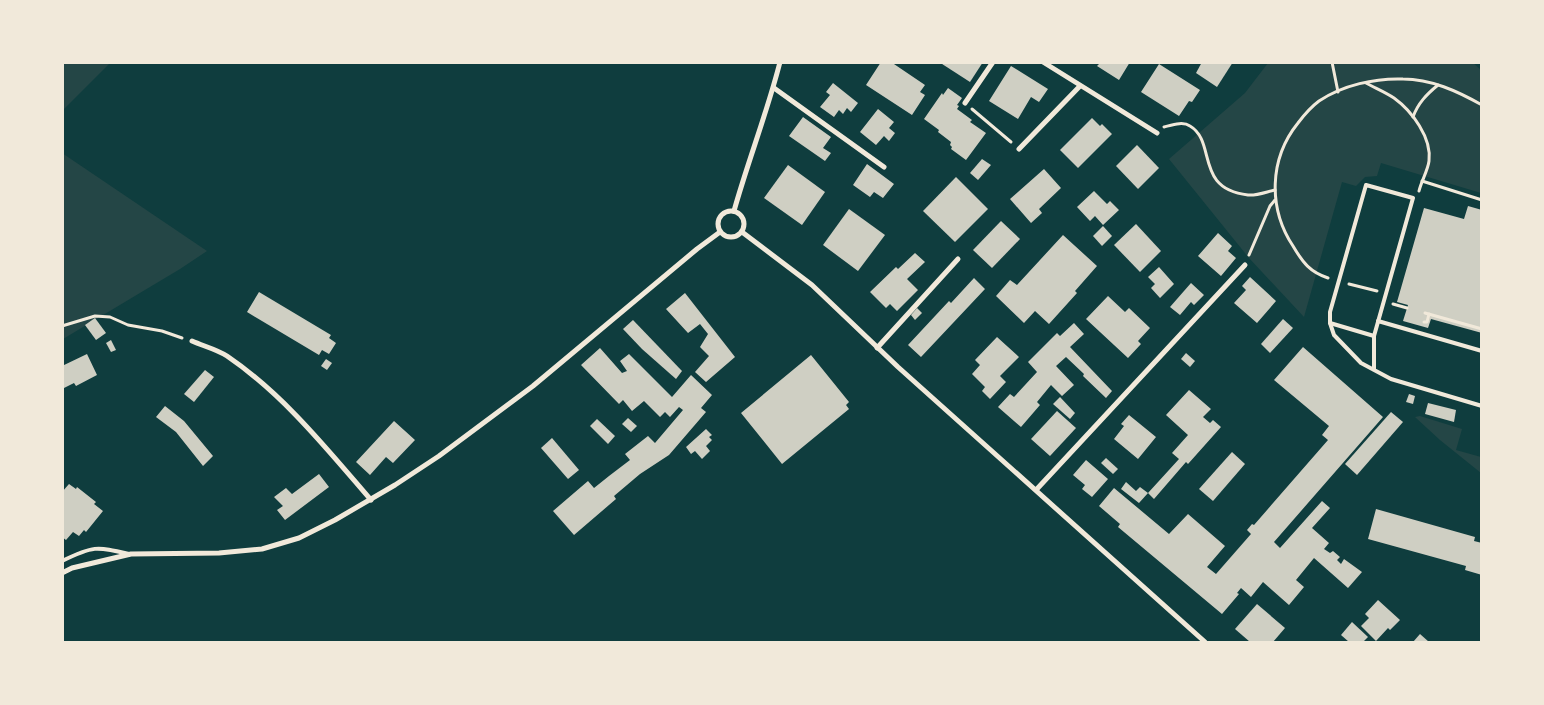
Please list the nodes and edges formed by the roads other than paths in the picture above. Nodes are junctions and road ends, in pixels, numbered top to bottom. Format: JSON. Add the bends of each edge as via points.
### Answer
{"nodes":[{"id":1,"x":780,"y":62,"type":"edge"},
{"id":2,"x":993,"y":62,"type":"edge"},
{"id":3,"x":1043,"y":62,"type":"edge"},
{"id":4,"x":1080,"y":86,"type":"junction"},
{"id":5,"x":774,"y":88,"type":"junction"},
{"id":6,"x":965,"y":104,"type":"road end"},
{"id":7,"x":1157,"y":133,"type":"road end"},
{"id":8,"x":1019,"y":149,"type":"road end"},
{"id":9,"x":884,"y":167,"type":"dead end"},
{"id":10,"x":734,"y":211,"type":"junction"},
{"id":11,"x":720,"y":232,"type":"junction"},
{"id":12,"x":742,"y":232,"type":"junction"},
{"id":13,"x":958,"y":259,"type":"dead end"},
{"id":14,"x":1245,"y":265,"type":"road end"},
{"id":15,"x":1378,"y":321,"type":"junction"},
{"id":16,"x":1330,"y":323,"type":"junction"},
{"id":17,"x":1374,"y":336,"type":"junction"},
{"id":18,"x":192,"y":341,"type":"road end"},
{"id":19,"x":877,"y":348,"type":"junction"},
{"id":20,"x":1482,"y":351,"type":"edge"},
{"id":21,"x":1374,"y":370,"type":"junction"},
{"id":22,"x":1482,"y":406,"type":"edge"},
{"id":23,"x":1036,"y":490,"type":"junction"},
{"id":24,"x":371,"y":500,"type":"junction"},
{"id":25,"x":131,"y":554,"type":"junction"},
{"id":26,"x":62,"y":561,"type":"edge"},
{"id":27,"x":62,"y":573,"type":"edge"},
{"id":28,"x":1205,"y":642,"type":"edge"}],
"edges":[{"from":1,"to":5,"type":"street"},
{"from":2,"to":6,"type":"street"},
{"from":3,"to":4,"type":"street"},
{"from":4,"to":7,"type":"street"},
{"from":4,"to":8,"type":"street"},
{"from":5,"to":9,"type":"street"},
{"from":5,"to":10,"type":"street"},
{"from":10,"to":11,"type":"street","via":[[727,212],[718,220]]},
{"from":10,"to":12,"type":"street","via":[[743,219]]},
{"from":11,"to":12,"type":"street","via":[[729,238]]},
{"from":11,"to":24,"type":"street","via":[[533,386],[439,456]]},
{"from":12,"to":19,"type":"street","via":[[812,285]]},
{"from":13,"to":19,"type":"street"},
{"from":14,"to":23,"type":"street"},
{"from":15,"to":16,"type":"lane","via":[[1413,198],[1366,185],[1330,312]]},
{"from":15,"to":17,"type":"lane"},
{"from":15,"to":20,"type":"lane"},
{"from":16,"to":17,"type":"lane"},
{"from":16,"to":21,"type":"lane","via":[[1334,335],[1361,363]]},
{"from":17,"to":21,"type":"lane"},
{"from":18,"to":24,"type":"street","via":[[226,355],[263,384],[307,427]]},
{"from":19,"to":23,"type":"street"},
{"from":21,"to":22,"type":"lane","via":[[1391,379]]},
{"from":23,"to":28,"type":"street"},
{"from":24,"to":25,"type":"street","via":[[298,538],[262,549],[219,554]]},
{"from":25,"to":26,"type":"lane","via":[[102,547],[85,550]]},
{"from":25,"to":27,"type":"street"}]}
